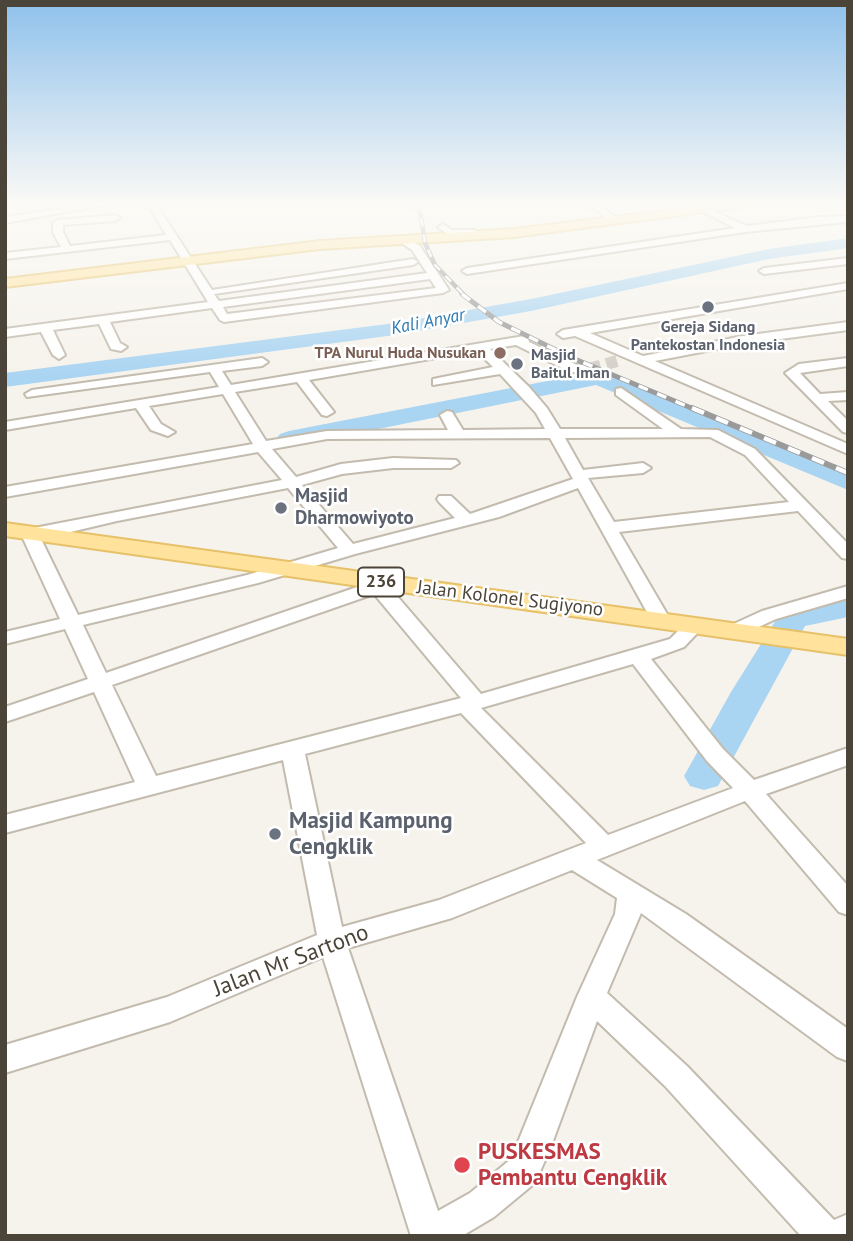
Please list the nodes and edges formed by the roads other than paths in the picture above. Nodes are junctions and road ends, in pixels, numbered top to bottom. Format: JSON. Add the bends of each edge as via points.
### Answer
{"nodes":[{"id":1,"x":179,"y":262,"type":"edge"},
{"id":2,"x":188,"y":262,"type":"edge"},
{"id":3,"x":413,"y":262,"type":"dead end"},
{"id":4,"x":425,"y":262,"type":"edge"},
{"id":5,"x":527,"y":262,"type":"edge"},
{"id":6,"x":841,"y":262,"type":"edge"},
{"id":7,"x":799,"y":267,"type":"junction"},
{"id":8,"x":467,"y":271,"type":"dead end"},
{"id":9,"x":764,"y":271,"type":"dead end"},
{"id":10,"x":433,"y":275,"type":"junction"},
{"id":11,"x":5,"y":283,"type":"edge"},
{"id":12,"x":847,"y":287,"type":"edge"},
{"id":13,"x":207,"y":292,"type":"junction"},
{"id":14,"x":302,"y":293,"type":"junction"},
{"id":15,"x":216,"y":304,"type":"junction"},
{"id":16,"x":313,"y":307,"type":"junction"},
{"id":17,"x":103,"y":319,"type":"junction"},
{"id":18,"x":848,"y":326,"type":"edge"},
{"id":19,"x":45,"y":327,"type":"junction"},
{"id":20,"x":578,"y":332,"type":"junction"},
{"id":21,"x":5,"y":333,"type":"edge"},
{"id":22,"x":563,"y":334,"type":"dead end"},
{"id":23,"x":480,"y":347,"type":"junction"},
{"id":24,"x":121,"y":348,"type":"dead end"},
{"id":25,"x":59,"y":355,"type":"dead end"},
{"id":26,"x":638,"y":359,"type":"junction"},
{"id":27,"x":262,"y":362,"type":"dead end"},
{"id":28,"x":617,"y":362,"type":"tunnel mouth"},
{"id":29,"x":848,"y":362,"type":"edge"},
{"id":30,"x":214,"y":368,"type":"junction"},
{"id":31,"x":503,"y":369,"type":"junction"},
{"id":32,"x":589,"y":369,"type":"tunnel mouth"},
{"id":33,"x":301,"y":378,"type":"junction"},
{"id":34,"x":438,"y":382,"type":"dead end"},
{"id":35,"x":227,"y":390,"type":"junction"},
{"id":36,"x":621,"y":392,"type":"dead end"},
{"id":37,"x":32,"y":394,"type":"dead end"},
{"id":38,"x":848,"y":396,"type":"edge"},
{"id":39,"x":817,"y":398,"type":"junction"},
{"id":40,"x":140,"y":404,"type":"junction"},
{"id":41,"x":327,"y":412,"type":"dead end"},
{"id":42,"x":447,"y":415,"type":"dead end"},
{"id":43,"x":5,"y":426,"type":"edge"},
{"id":44,"x":848,"y":429,"type":"edge"},
{"id":45,"x":168,"y":432,"type":"dead end"},
{"id":46,"x":458,"y":434,"type":"junction"},
{"id":47,"x":555,"y":434,"type":"junction"},
{"id":48,"x":679,"y":434,"type":"junction"},
{"id":49,"x":823,"y":439,"type":"junction"},
{"id":50,"x":848,"y":441,"type":"edge"},
{"id":51,"x":261,"y":444,"type":"junction"},
{"id":52,"x":848,"y":450,"type":"edge"},
{"id":53,"x":451,"y":463,"type":"dead end"},
{"id":54,"x":643,"y":468,"type":"dead end"},
{"id":55,"x":578,"y":479,"type":"junction"},
{"id":56,"x":291,"y":483,"type":"junction"},
{"id":57,"x":5,"y":492,"type":"edge"},
{"id":58,"x":445,"y":499,"type":"dead end"},
{"id":59,"x":801,"y":506,"type":"junction"},
{"id":60,"x":467,"y":520,"type":"junction"},
{"id":61,"x":609,"y":528,"type":"junction"},
{"id":62,"x":5,"y":529,"type":"edge"},
{"id":63,"x":35,"y":534,"type":"junction"},
{"id":64,"x":349,"y":550,"type":"junction"},
{"id":65,"x":848,"y":554,"type":"edge"},
{"id":66,"x":288,"y":568,"type":"junction"},
{"id":67,"x":375,"y":584,"type":"junction"},
{"id":68,"x":848,"y":592,"type":"edge"},
{"id":69,"x":660,"y":619,"type":"junction"},
{"id":70,"x":74,"y":623,"type":"junction"},
{"id":71,"x":688,"y":633,"type":"junction"},
{"id":72,"x":745,"y":633,"type":"junction"},
{"id":73,"x":5,"y":638,"type":"edge"},
{"id":74,"x":836,"y":645,"type":"edge"},
{"id":75,"x":638,"y":656,"type":"junction"},
{"id":76,"x":101,"y":682,"type":"junction"},
{"id":77,"x":470,"y":703,"type":"junction"},
{"id":78,"x":5,"y":715,"type":"edge"},
{"id":79,"x":292,"y":748,"type":"junction"},
{"id":80,"x":848,"y":756,"type":"edge"},
{"id":81,"x":744,"y":783,"type":"junction"},
{"id":82,"x":149,"y":786,"type":"junction"},
{"id":83,"x":5,"y":824,"type":"edge"},
{"id":84,"x":604,"y":846,"type":"junction"},
{"id":85,"x":573,"y":858,"type":"junction"},
{"id":86,"x":631,"y":893,"type":"junction"},
{"id":87,"x":848,"y":904,"type":"edge"},
{"id":88,"x":332,"y":941,"type":"junction"},
{"id":89,"x":591,"y":997,"type":"junction"},
{"id":90,"x":848,"y":1047,"type":"edge"},
{"id":91,"x":5,"y":1059,"type":"edge"},
{"id":92,"x":848,"y":1231,"type":"edge"},
{"id":93,"x":428,"y":1236,"type":"edge"},
{"id":94,"x":825,"y":1236,"type":"edge"},
{"id":95,"x":841,"y":1236,"type":"edge"}],
"edges":[{"from":1,"to":11,"type":"main road"},
{"from":2,"to":13,"type":"street"},
{"from":3,"to":13,"type":"street"},
{"from":4,"to":10,"type":"street"},
{"from":5,"to":8,"type":"street"},
{"from":6,"to":7,"type":"street"},
{"from":7,"to":9,"type":"street"},
{"from":7,"to":12,"type":"street"},
{"from":10,"to":14,"type":"street"},
{"from":10,"to":16,"type":"street","via":[[443,290]]},
{"from":12,"to":20,"type":"street"},
{"from":13,"to":15,"type":"street"},
{"from":14,"to":15,"type":"street"},
{"from":14,"to":16,"type":"street"},
{"from":15,"to":16,"type":"street","via":[[224,318]]},
{"from":15,"to":17,"type":"street"},
{"from":17,"to":19,"type":"street"},
{"from":17,"to":24,"type":"street","via":[[115,346]]},
{"from":18,"to":26,"type":"street"},
{"from":19,"to":21,"type":"street"},
{"from":19,"to":25,"type":"street"},
{"from":20,"to":22,"type":"street"},
{"from":20,"to":26,"type":"street"},
{"from":23,"to":31,"type":"street"},
{"from":23,"to":32,"type":"street","via":[[521,341],[575,369]]},
{"from":23,"to":33,"type":"street"},
{"from":26,"to":28,"type":"street"},
{"from":26,"to":49,"type":"street"},
{"from":27,"to":30,"type":"street"},
{"from":29,"to":39,"type":"street","via":[[793,370]]},
{"from":30,"to":35,"type":"street"},
{"from":30,"to":37,"type":"street"},
{"from":31,"to":34,"type":"street"},
{"from":31,"to":47,"type":"street","via":[[528,393]]},
{"from":33,"to":35,"type":"street"},
{"from":33,"to":41,"type":"street"},
{"from":35,"to":40,"type":"street"},
{"from":35,"to":51,"type":"street"},
{"from":36,"to":48,"type":"street"},
{"from":38,"to":39,"type":"street"},
{"from":39,"to":44,"type":"street"},
{"from":40,"to":43,"type":"street"},
{"from":40,"to":45,"type":"street","via":[[156,427]]},
{"from":42,"to":46,"type":"street"},
{"from":46,"to":47,"type":"street"},
{"from":46,"to":51,"type":"street","via":[[327,435]]},
{"from":47,"to":48,"type":"street"},
{"from":47,"to":55,"type":"street"},
{"from":48,"to":59,"type":"street","via":[[713,433],[741,445]]},
{"from":49,"to":50,"type":"street"},
{"from":49,"to":52,"type":"street"},
{"from":51,"to":56,"type":"street"},
{"from":51,"to":57,"type":"street"},
{"from":53,"to":56,"type":"street","via":[[370,466]]},
{"from":54,"to":55,"type":"street"},
{"from":55,"to":60,"type":"street"},
{"from":55,"to":61,"type":"street"},
{"from":56,"to":63,"type":"street"},
{"from":56,"to":64,"type":"street"},
{"from":58,"to":60,"type":"street"},
{"from":59,"to":61,"type":"street"},
{"from":59,"to":65,"type":"street"},
{"from":60,"to":64,"type":"street"},
{"from":61,"to":69,"type":"street"},
{"from":62,"to":63,"type":"main road","name":"Jalan Kolonel Sugiyono","number":"236"},
{"from":63,"to":66,"type":"main road","name":"Jalan Kolonel Sugiyono","number":"236"},
{"from":63,"to":70,"type":"street"},
{"from":64,"to":66,"type":"street"},
{"from":66,"to":67,"type":"main road","name":"Jalan Kolonel Sugiyono","number":"236"},
{"from":66,"to":70,"type":"street"},
{"from":67,"to":69,"type":"main road","name":"Jalan Kolonel Sugiyono","number":"236"},
{"from":67,"to":76,"type":"street"},
{"from":67,"to":77,"type":"street"},
{"from":68,"to":72,"type":"street","via":[[769,615]]},
{"from":69,"to":71,"type":"main road","name":"Jalan Kolonel Sugiyono","number":"236"},
{"from":70,"to":73,"type":"street"},
{"from":70,"to":76,"type":"street"},
{"from":71,"to":72,"type":"main road","name":"Jalan Kolonel Sugiyono","number":"236"},
{"from":71,"to":75,"type":"street"},
{"from":72,"to":74,"type":"main road","name":"Jalan Kolonel Sugiyono","number":"236"},
{"from":75,"to":77,"type":"street"},
{"from":75,"to":81,"type":"street","via":[[715,755]]},
{"from":76,"to":78,"type":"street"},
{"from":76,"to":82,"type":"street"},
{"from":77,"to":79,"type":"street"},
{"from":77,"to":84,"type":"street"},
{"from":79,"to":82,"type":"street"},
{"from":79,"to":88,"type":"street"},
{"from":80,"to":81,"type":"street","name":"Jalan Mr Sartono"},
{"from":81,"to":84,"type":"street","name":"Jalan Mr Sartono","via":[[712,804]]},
{"from":81,"to":87,"type":"street"},
{"from":82,"to":83,"type":"street"},
{"from":84,"to":85,"type":"street","name":"Jalan Mr Sartono"},
{"from":85,"to":86,"type":"street"},
{"from":85,"to":88,"type":"street","name":"Jalan Mr Sartono","via":[[443,910]]},
{"from":86,"to":89,"type":"street","via":[[628,914]]},
{"from":86,"to":90,"type":"street"},
{"from":88,"to":91,"type":"street","name":"Jalan Mr Sartono","via":[[170,1009]]},
{"from":88,"to":93,"type":"street"},
{"from":89,"to":93,"type":"street","via":[[523,1171],[482,1205]]},
{"from":89,"to":94,"type":"street","via":[[676,1076]]},
{"from":92,"to":95,"type":"street"}]}
